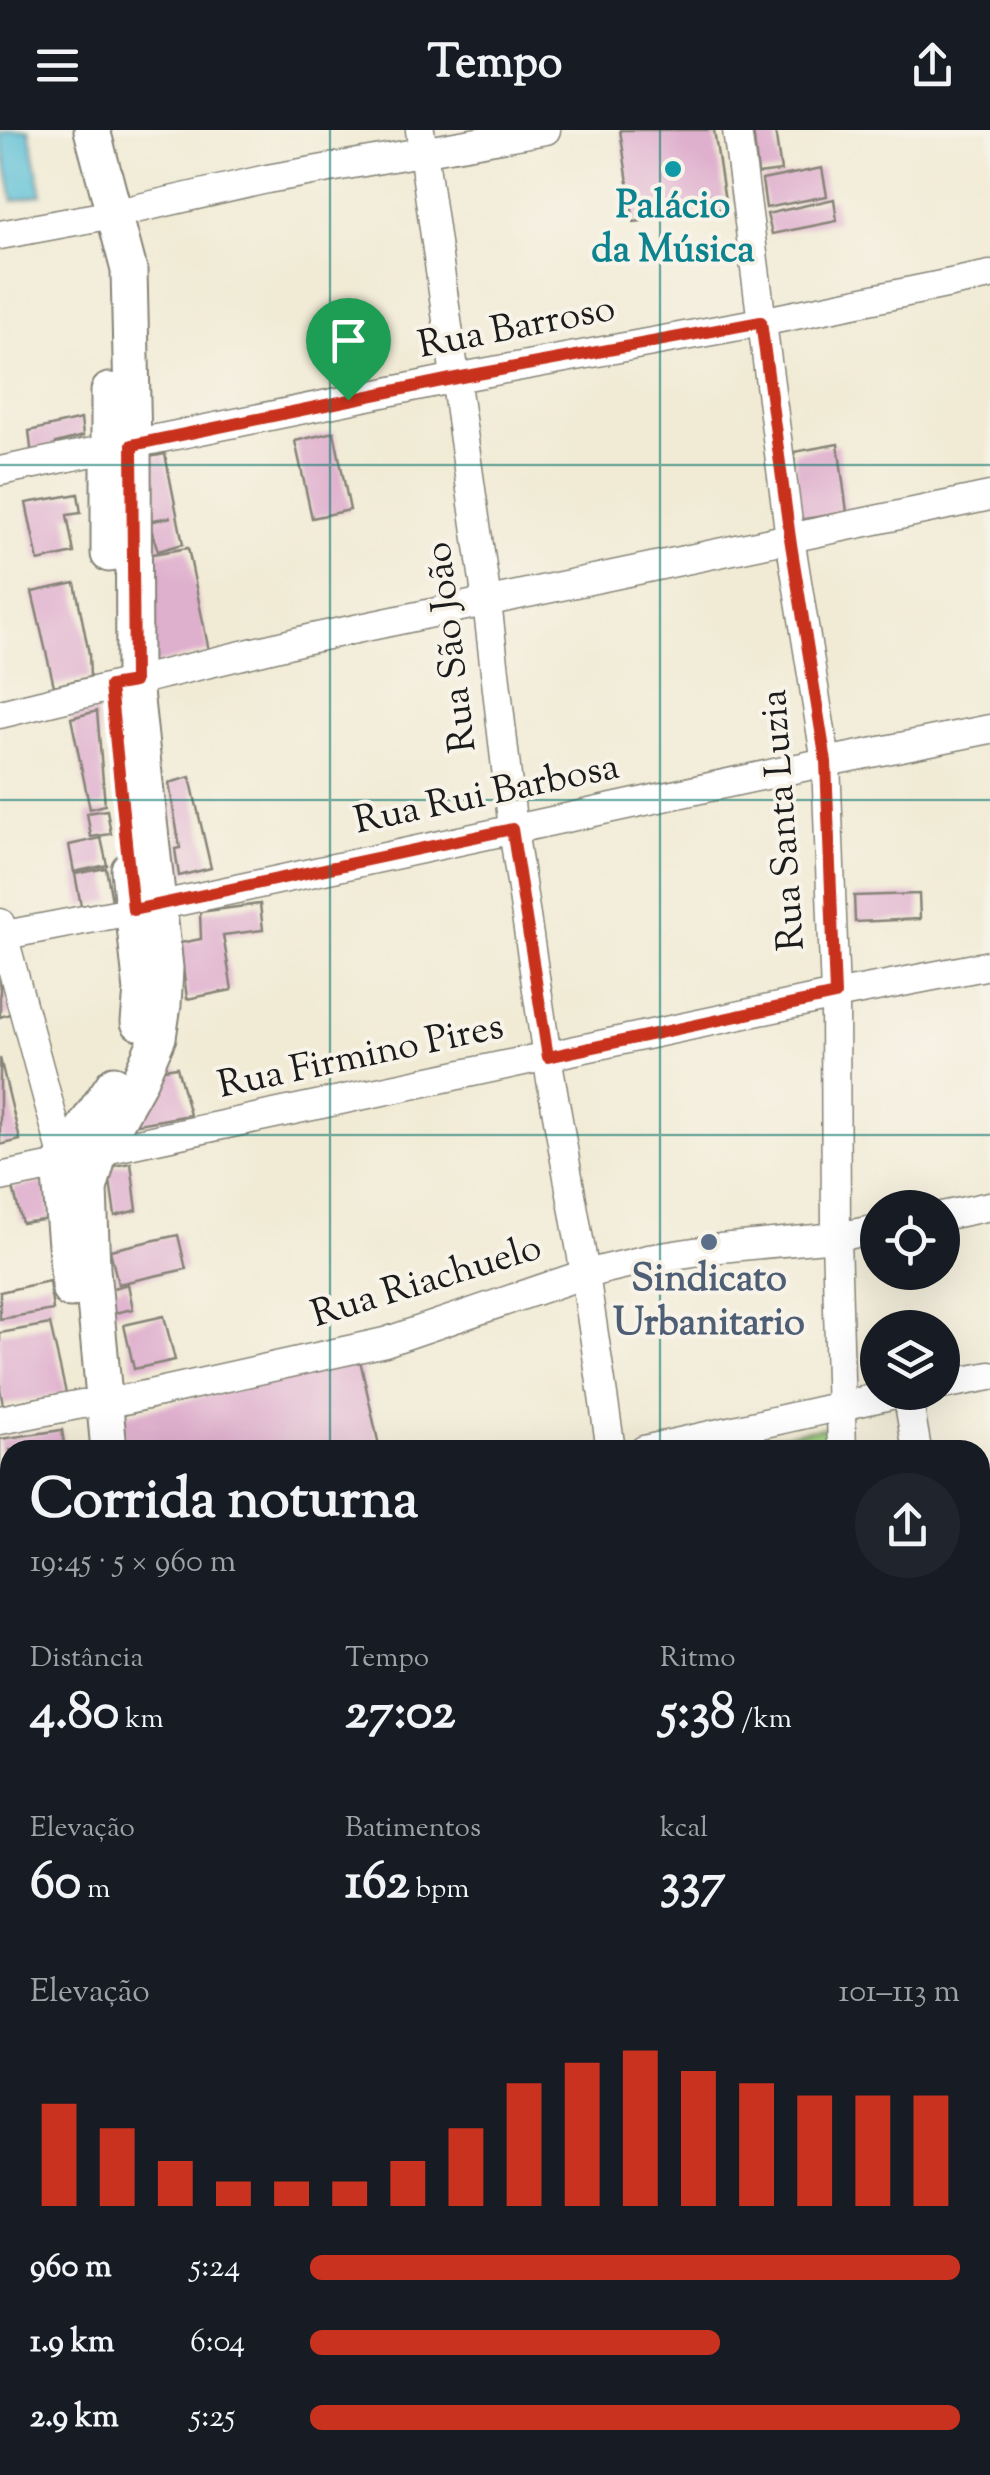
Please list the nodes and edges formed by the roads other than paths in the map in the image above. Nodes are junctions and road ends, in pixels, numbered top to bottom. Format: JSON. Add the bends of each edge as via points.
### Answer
{"nodes":[{"id":1,"x":92,"y":130,"type":"edge"},
{"id":2,"x":546,"y":130,"type":"edge"},
{"id":3,"x":737,"y":130,"type":"edge"},
{"id":4,"x":422,"y":141,"type":"edge"},
{"id":5,"x":112,"y":214,"type":"junction"},
{"id":6,"x":0,"y":235,"type":"edge"},
{"id":7,"x":990,"y":275,"type":"edge"},
{"id":8,"x":761,"y":322,"type":"junction"},
{"id":9,"x":456,"y":378,"type":"junction"},
{"id":10,"x":120,"y":447,"type":"junction"},
{"id":11,"x":0,"y":471,"type":"edge"},
{"id":12,"x":990,"y":496,"type":"edge"},
{"id":13,"x":790,"y":538,"type":"junction"},
{"id":14,"x":488,"y":602,"type":"junction"},
{"id":15,"x":122,"y":684,"type":"junction"},
{"id":16,"x":0,"y":714,"type":"edge"},
{"id":17,"x":990,"y":729,"type":"edge"},
{"id":18,"x":826,"y":762,"type":"junction"},
{"id":19,"x":512,"y":829,"type":"junction"},
{"id":20,"x":145,"y":908,"type":"junction"},
{"id":21,"x":1,"y":932,"type":"edge"},
{"id":22,"x":990,"y":965,"type":"edge"},
{"id":23,"x":835,"y":995,"type":"junction"},
{"id":24,"x":548,"y":1057,"type":"junction"},
{"id":25,"x":100,"y":1151,"type":"junction"},
{"id":26,"x":61,"y":1161,"type":"junction"},
{"id":27,"x":0,"y":1178,"type":"edge"},
{"id":28,"x":990,"y":1206,"type":"edge"},
{"id":29,"x":960,"y":1212,"type":"edge"},
{"id":30,"x":860,"y":1232,"type":"edge"},
{"id":31,"x":836,"y":1237,"type":"junction"},
{"id":32,"x":585,"y":1274,"type":"junction"},
{"id":33,"x":990,"y":1376,"type":"edge"},
{"id":34,"x":960,"y":1382,"type":"edge"},
{"id":35,"x":860,"y":1401,"type":"edge"},
{"id":36,"x":93,"y":1404,"type":"junction"},
{"id":37,"x":841,"y":1405,"type":"junction"},
{"id":38,"x":909,"y":1410,"type":"edge"},
{"id":39,"x":0,"y":1420,"type":"edge"},
{"id":40,"x":86,"y":1440,"type":"edge"},
{"id":41,"x":106,"y":1440,"type":"edge"},
{"id":42,"x":610,"y":1440,"type":"edge"},
{"id":43,"x":688,"y":1440,"type":"edge"},
{"id":44,"x":842,"y":1440,"type":"edge"},
{"id":45,"x":915,"y":1440,"type":"edge"}],
"edges":[{"from":1,"to":5,"type":"main road"},
{"from":2,"to":4,"type":"street"},
{"from":3,"to":8,"type":"street","name":"Rua Santa Luzia"},
{"from":4,"to":5,"type":"street"},
{"from":4,"to":9,"type":"street","name":"Rua São João"},
{"from":5,"to":6,"type":"street"},
{"from":5,"to":10,"type":"main road","via":[[128,270]]},
{"from":7,"to":8,"type":"street","name":"Rua Barroso"},
{"from":8,"to":9,"type":"street","name":"Rua Barroso"},
{"from":8,"to":13,"type":"street","name":"Rua Santa Luzia"},
{"from":9,"to":10,"type":"street","name":"Rua Barroso"},
{"from":9,"to":14,"type":"street","name":"Rua São João"},
{"from":10,"to":11,"type":"street","name":"Rua Barroso"},
{"from":10,"to":15,"type":"main road"},
{"from":12,"to":13,"type":"street"},
{"from":13,"to":14,"type":"street"},
{"from":13,"to":18,"type":"street","name":"Rua Santa Luzia"},
{"from":14,"to":15,"type":"street"},
{"from":14,"to":19,"type":"street","name":"Rua São João"},
{"from":15,"to":16,"type":"street"},
{"from":15,"to":20,"type":"main road"},
{"from":17,"to":18,"type":"street","name":"Rua Rui Barbosa"},
{"from":18,"to":19,"type":"street","name":"Rua Rui Barbosa"},
{"from":18,"to":23,"type":"street","name":"Rua Santa Luzia"},
{"from":19,"to":20,"type":"street","name":"Rua Rui Barbosa"},
{"from":19,"to":24,"type":"street","name":"Rua São João"},
{"from":20,"to":21,"type":"street","name":"Rua Rui Barbosa"},
{"from":20,"to":25,"type":"main road","via":[[165,968],[158,1037]]},
{"from":20,"to":26,"type":"main road","via":[[138,1024],[122,1071]]},
{"from":21,"to":26,"type":"street"},
{"from":22,"to":23,"type":"street","name":"Rua Firmino Pires"},
{"from":23,"to":24,"type":"street","name":"Rua Firmino Pires"},
{"from":23,"to":31,"type":"street","name":"Rua Santa Luzia"},
{"from":24,"to":25,"type":"street","name":"Rua Firmino Pires"},
{"from":24,"to":32,"type":"street","name":"Rua São João"},
{"from":25,"to":36,"type":"main road","via":[[89,1188]]},
{"from":26,"to":27,"type":"street"},
{"from":26,"to":36,"type":"main road"},
{"from":28,"to":29,"type":"street"},
{"from":30,"to":31,"type":"street","name":"Rua Riachuelo"},
{"from":31,"to":32,"type":"street","name":"Rua Riachuelo","via":[[685,1253]]},
{"from":31,"to":37,"type":"street","name":"Rua Santa Luzia"},
{"from":32,"to":36,"type":"street","name":"Rua Riachuelo","via":[[385,1342]]},
{"from":32,"to":42,"type":"street","name":"Rua São João"},
{"from":33,"to":34,"type":"street"},
{"from":35,"to":37,"type":"street"},
{"from":36,"to":39,"type":"street","name":"Rua Riachuelo"},
{"from":36,"to":40,"type":"main road"},
{"from":36,"to":41,"type":"main road"},
{"from":37,"to":43,"type":"street"},
{"from":37,"to":44,"type":"street","name":"Rua Santa Luzia"},
{"from":38,"to":45,"type":"street"}]}
